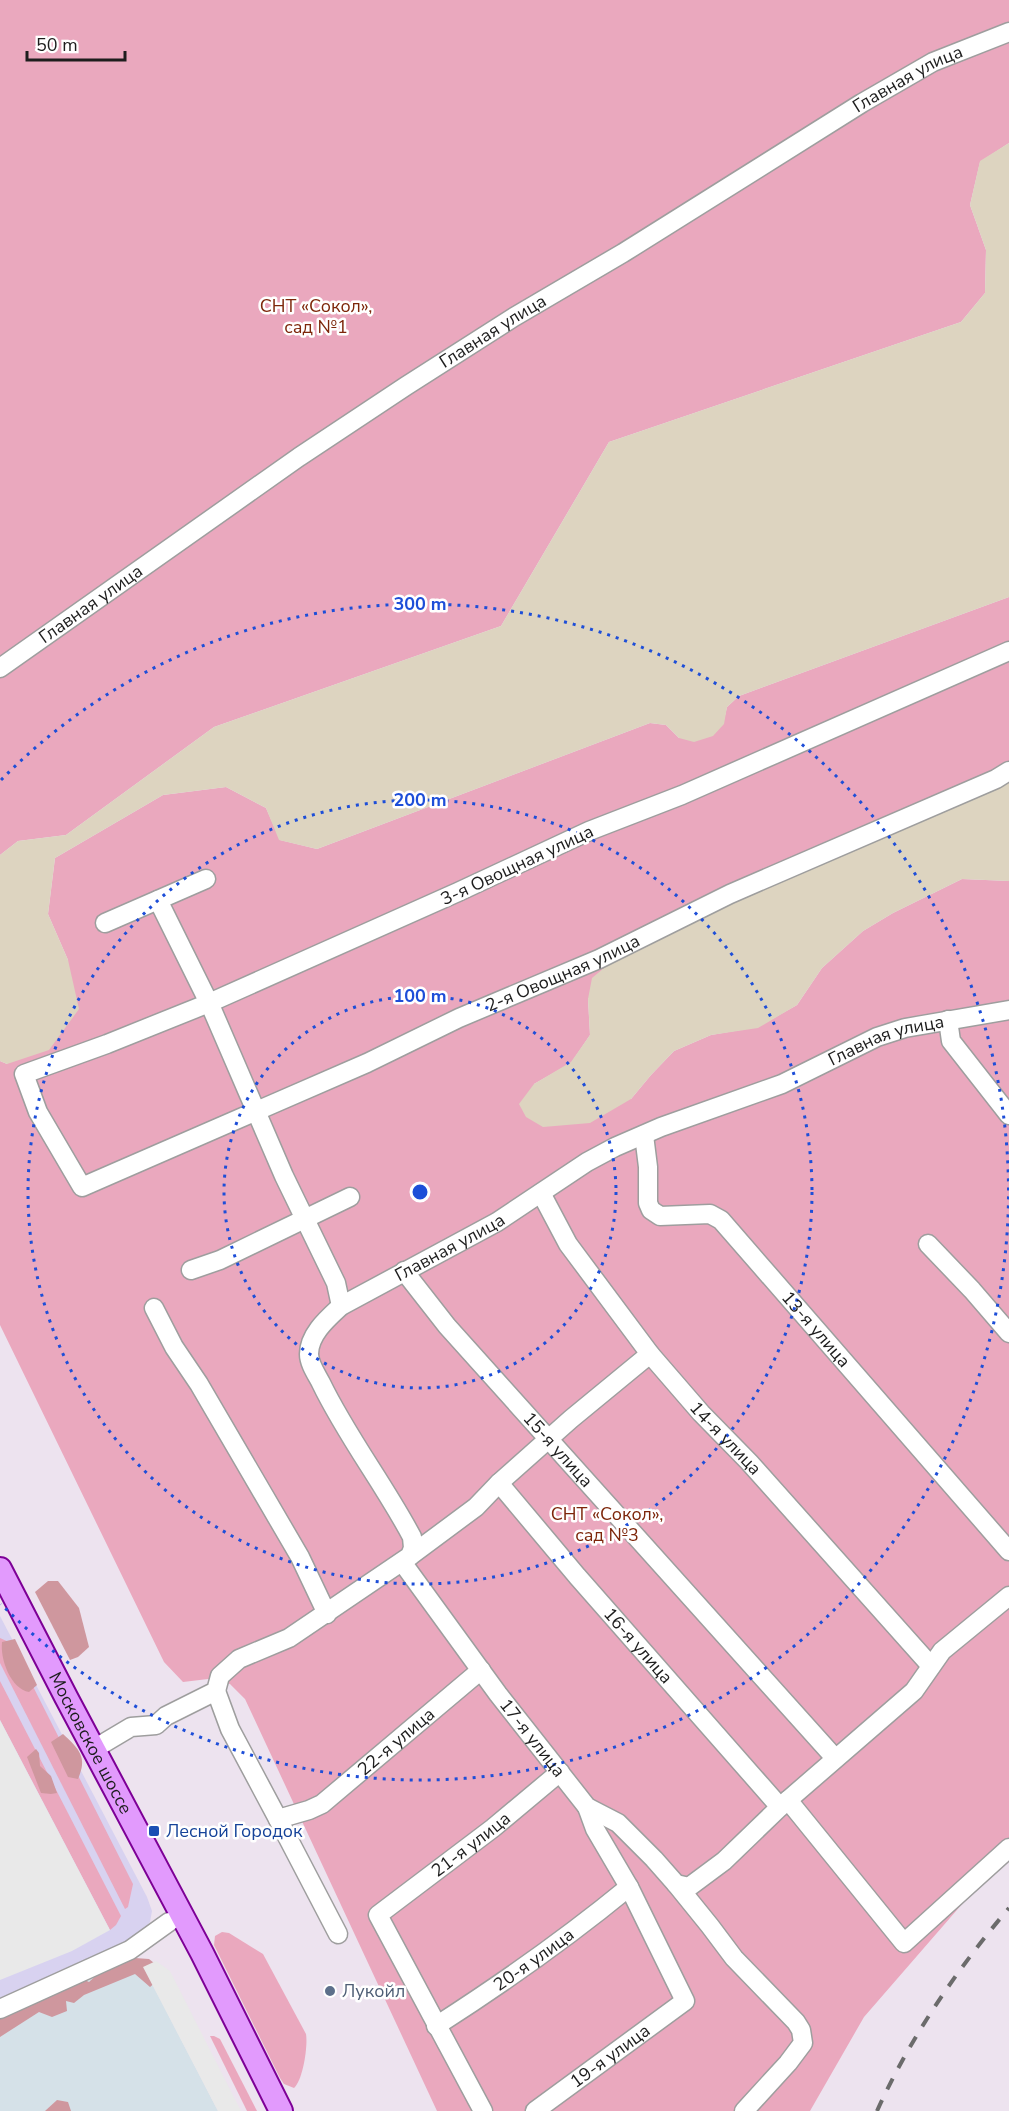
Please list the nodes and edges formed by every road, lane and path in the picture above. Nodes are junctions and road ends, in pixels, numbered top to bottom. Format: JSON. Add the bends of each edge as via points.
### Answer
{"nodes":[{"id":1,"x":1009,"y":32,"type":"edge"},
{"id":2,"x":1009,"y":651,"type":"edge"},
{"id":3,"x":0,"y":668,"type":"edge"},
{"id":4,"x":1009,"y":771,"type":"edge"},
{"id":5,"x":206,"y":879,"type":"dead end"},
{"id":6,"x":158,"y":900,"type":"junction"},
{"id":7,"x":105,"y":923,"type":"dead end"},
{"id":8,"x":209,"y":1003,"type":"junction"},
{"id":9,"x":1009,"y":1010,"type":"edge"},
{"id":10,"x":948,"y":1020,"type":"junction"},
{"id":11,"x":256,"y":1111,"type":"junction"},
{"id":12,"x":1009,"y":1114,"type":"edge"},
{"id":13,"x":644,"y":1135,"type":"junction"},
{"id":14,"x":82,"y":1187,"type":"joint"},
{"id":15,"x":541,"y":1193,"type":"junction"},
{"id":16,"x":350,"y":1197,"type":"dead end"},
{"id":17,"x":305,"y":1218,"type":"junction"},
{"id":18,"x":928,"y":1244,"type":"dead end"},
{"id":19,"x":191,"y":1270,"type":"dead end"},
{"id":20,"x":404,"y":1271,"type":"junction"},
{"id":21,"x":341,"y":1306,"type":"junction"},
{"id":22,"x":154,"y":1308,"type":"dead end"},
{"id":23,"x":1009,"y":1333,"type":"edge"},
{"id":24,"x":650,"y":1354,"type":"junction"},
{"id":25,"x":548,"y":1440,"type":"junction"},
{"id":26,"x":499,"y":1483,"type":"junction"},
{"id":27,"x":1009,"y":1551,"type":"edge"},
{"id":28,"x":406,"y":1559,"type":"junction"},
{"id":29,"x":2,"y":1586,"type":"edge"},
{"id":30,"x":1009,"y":1596,"type":"edge"},
{"id":31,"x":327,"y":1614,"type":"junction"},
{"id":32,"x":931,"y":1666,"type":"junction"},
{"id":33,"x":481,"y":1670,"type":"junction"},
{"id":34,"x":216,"y":1691,"type":"junction"},
{"id":35,"x":94,"y":1749,"type":"junction"},
{"id":36,"x":835,"y":1758,"type":"junction"},
{"id":37,"x":560,"y":1772,"type":"junction"},
{"id":38,"x":784,"y":1804,"type":"junction"},
{"id":39,"x":587,"y":1807,"type":"junction"},
{"id":40,"x":278,"y":1819,"type":"junction"},
{"id":41,"x":1009,"y":1848,"type":"edge"},
{"id":42,"x":682,"y":1886,"type":"junction"},
{"id":43,"x":629,"y":1887,"type":"junction"},
{"id":44,"x":174,"y":1915,"type":"junction"},
{"id":45,"x":338,"y":1934,"type":"dead end"},
{"id":46,"x":0,"y":2009,"type":"edge"},
{"id":47,"x":436,"y":2026,"type":"junction"},
{"id":48,"x":265,"y":2111,"type":"edge"},
{"id":49,"x":281,"y":2111,"type":"edge"},
{"id":50,"x":483,"y":2111,"type":"edge"},
{"id":51,"x":535,"y":2111,"type":"edge"},
{"id":52,"x":744,"y":2111,"type":"edge"}],
"edges":[{"from":1,"to":3,"type":"street","name":"Главная улица","via":[[933,62],[862,103],[494,330],[308,451]]},
{"from":2,"to":8,"type":"street","name":"3-я Овощная улица","via":[[682,795],[590,831]]},
{"from":4,"to":11,"type":"street","name":"2-я Овощная улица"},
{"from":5,"to":6,"type":"street"},
{"from":6,"to":7,"type":"street"},
{"from":6,"to":8,"type":"street"},
{"from":8,"to":11,"type":"street"},
{"from":8,"to":14,"type":"street","name":"3-я Овощная улица","via":[[24,1074],[38,1112]]},
{"from":9,"to":10,"type":"street","name":"Главная улица"},
{"from":10,"to":12,"type":"street","via":[[951,1041]]},
{"from":10,"to":13,"type":"street","name":"Главная улица","via":[[877,1037],[782,1084]]},
{"from":11,"to":14,"type":"street","name":"2-я Овощная улица"},
{"from":11,"to":17,"type":"street"},
{"from":13,"to":15,"type":"street","name":"Главная улица","via":[[587,1162]]},
{"from":13,"to":27,"type":"street","name":"13-я улица","via":[[651,1210],[660,1216],[711,1214],[721,1220]]},
{"from":15,"to":20,"type":"street","name":"Главная улица"},
{"from":15,"to":24,"type":"street","name":"14-я улица","via":[[568,1244]]},
{"from":16,"to":17,"type":"street"},
{"from":17,"to":19,"type":"street"},
{"from":17,"to":21,"type":"street","via":[[336,1284]]},
{"from":18,"to":23,"type":"street"},
{"from":20,"to":21,"type":"street","name":"Главная улица"},
{"from":20,"to":25,"type":"street","name":"15-я улица"},
{"from":21,"to":28,"type":"street","name":"Главная улица","via":[[315,1335],[309,1356],[348,1433],[412,1537],[413,1548]]},
{"from":22,"to":31,"type":"street","via":[[300,1557]]},
{"from":24,"to":25,"type":"street"},
{"from":24,"to":32,"type":"street","name":"14-я улица"},
{"from":25,"to":26,"type":"street"},
{"from":25,"to":36,"type":"street","name":"15-я улица"},
{"from":26,"to":28,"type":"street","via":[[476,1507]]},
{"from":26,"to":38,"type":"street","name":"16-я улица","via":[[577,1576]]},
{"from":28,"to":31,"type":"street"},
{"from":28,"to":33,"type":"street","name":"17-я улица"},
{"from":29,"to":35,"type":"main road","name":"Московское шоссе"},
{"from":29,"to":44,"type":"main road","name":"Московское шоссе"},
{"from":30,"to":32,"type":"street","via":[[942,1651]]},
{"from":31,"to":34,"type":"street","via":[[288,1638],[239,1659],[220,1676]]},
{"from":32,"to":36,"type":"street","via":[[914,1692]]},
{"from":33,"to":37,"type":"street","name":"17-я улица"},
{"from":33,"to":40,"type":"street","name":"22-я улица","via":[[322,1804]]},
{"from":34,"to":35,"type":"street","via":[[156,1725],[131,1727]]},
{"from":34,"to":40,"type":"street","via":[[230,1729]]},
{"from":35,"to":44,"type":"main road","name":"Московское шоссе"},
{"from":36,"to":38,"type":"street"},
{"from":37,"to":39,"type":"street","name":"17-я улица"},
{"from":37,"to":47,"type":"street","name":"21-я улица","via":[[378,1915]]},
{"from":38,"to":41,"type":"street","name":"16-я улица","via":[[904,1943]]},
{"from":38,"to":42,"type":"street","via":[[724,1861]]},
{"from":39,"to":42,"type":"street","name":"17-я улица","via":[[618,1823]]},
{"from":39,"to":43,"type":"street","via":[[595,1829]]},
{"from":40,"to":45,"type":"street"},
{"from":42,"to":52,"type":"street","name":"17-я улица","via":[[734,1958],[801,2030],[803,2043]]},
{"from":43,"to":47,"type":"street","name":"20-я улица","via":[[505,1982]]},
{"from":43,"to":51,"type":"street","name":"19-я улица","via":[[685,2001]]},
{"from":44,"to":46,"type":"street","via":[[130,1950]]},
{"from":44,"to":48,"type":"main road","name":"Московское шоссе"},
{"from":44,"to":49,"type":"main road","name":"Московское шоссе"},
{"from":47,"to":50,"type":"street"}]}
